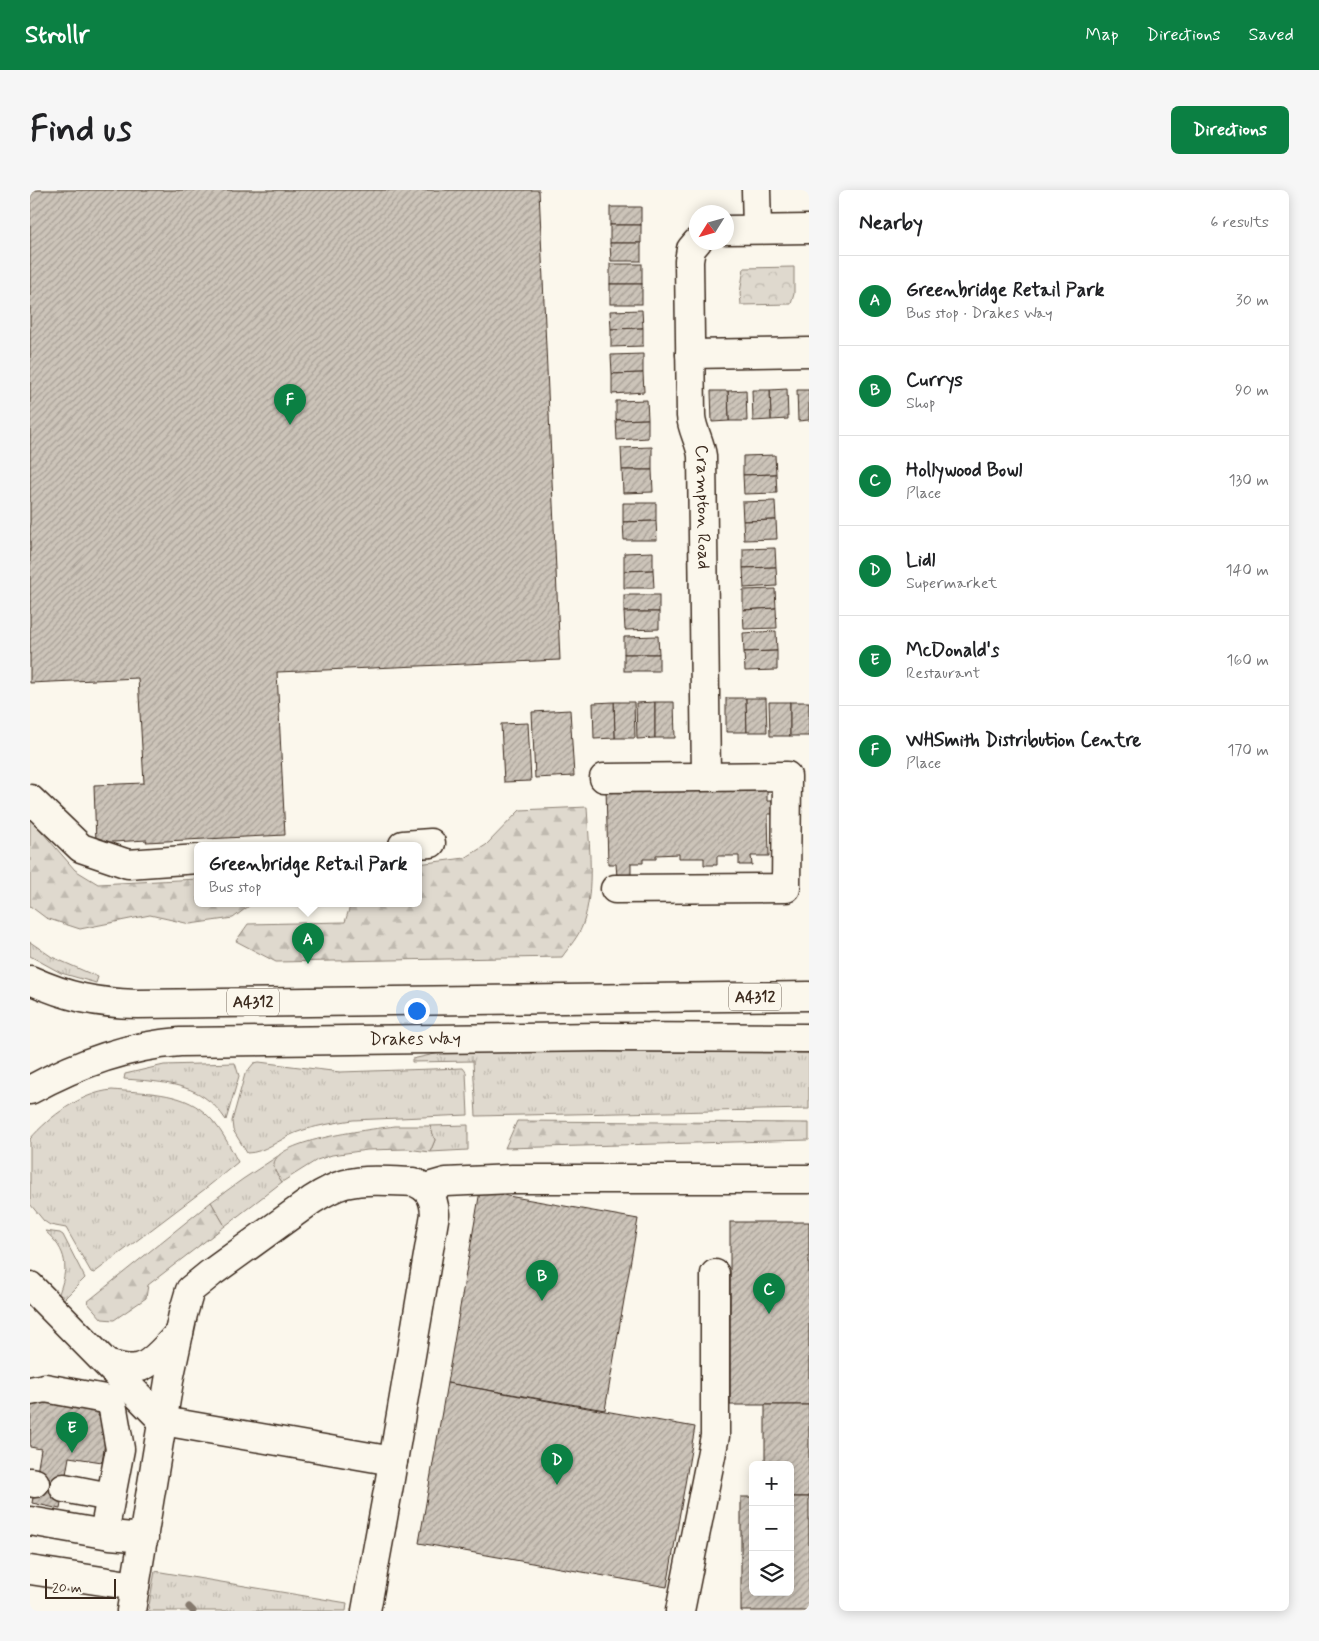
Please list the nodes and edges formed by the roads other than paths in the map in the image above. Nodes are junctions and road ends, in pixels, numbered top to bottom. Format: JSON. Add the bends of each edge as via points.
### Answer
{"nodes":[{"id":1,"x":756,"y":190,"type":"edge"},
{"id":2,"x":757,"y":228,"type":"junction"},
{"id":3,"x":734,"y":229,"type":"edge"},
{"id":4,"x":809,"y":229,"type":"edge"},
{"id":5,"x":691,"y":250,"type":"edge"},
{"id":6,"x":809,"y":352,"type":"edge"},
{"id":7,"x":690,"y":354,"type":"junction"},
{"id":8,"x":706,"y":776,"type":"junction"},
{"id":9,"x":604,"y":778,"type":"dead end"},
{"id":10,"x":30,"y":799,"type":"edge"},
{"id":11,"x":431,"y":843,"type":"dead end"},
{"id":12,"x":422,"y":844,"type":"edge"},
{"id":13,"x":194,"y":859,"type":"edge"},
{"id":14,"x":615,"y":889,"type":"dead end"},
{"id":15,"x":30,"y":980,"type":"edge"},
{"id":16,"x":809,"y":996,"type":"edge"},
{"id":17,"x":809,"y":1038,"type":"edge"},
{"id":18,"x":30,"y":1090,"type":"edge"},
{"id":19,"x":809,"y":1179,"type":"edge"},
{"id":20,"x":425,"y":1188,"type":"junction"},
{"id":21,"x":715,"y":1274,"type":"dead end"},
{"id":22,"x":30,"y":1286,"type":"edge"},
{"id":23,"x":179,"y":1333,"type":"junction"},
{"id":24,"x":110,"y":1365,"type":"junction"},
{"id":25,"x":30,"y":1391,"type":"edge"},
{"id":26,"x":163,"y":1421,"type":"junction"},
{"id":27,"x":393,"y":1461,"type":"junction"},
{"id":28,"x":64,"y":1488,"type":"dead end"},
{"id":29,"x":110,"y":1498,"type":"junction"},
{"id":30,"x":30,"y":1521,"type":"edge"},
{"id":31,"x":104,"y":1533,"type":"junction"},
{"id":32,"x":144,"y":1538,"type":"junction"},
{"id":33,"x":30,"y":1570,"type":"edge"},
{"id":34,"x":133,"y":1599,"type":"edge"},
{"id":35,"x":366,"y":1611,"type":"edge"},
{"id":36,"x":680,"y":1611,"type":"edge"}],
"edges":[{"from":1,"to":2,"type":"main road"},
{"from":2,"to":3,"type":"main road"},
{"from":2,"to":4,"type":"main road"},
{"from":5,"to":7,"type":"main road","name":"Crampton Road"},
{"from":6,"to":7,"type":"main road"},
{"from":7,"to":8,"type":"main road","name":"Crampton Road","via":[[691,421],[702,456]]},
{"from":8,"to":9,"type":"main road"},
{"from":8,"to":14,"type":"main road","via":[[787,776],[786,888]]},
{"from":10,"to":13,"type":"main road","via":[[81,848],[128,864]]},
{"from":11,"to":12,"type":"main road"},
{"from":15,"to":16,"type":"main road","number":"A4312","via":[[79,998],[137,1004]]},
{"from":17,"to":18,"type":"main road","name":"Drakes Way","number":"A4312","via":[[180,1042],[122,1051],[76,1067]]},
{"from":19,"to":20,"type":"main road","via":[[512,1179],[446,1182]]},
{"from":20,"to":23,"type":"main road","via":[[413,1182],[357,1182],[322,1193],[194,1286],[186,1301]]},
{"from":20,"to":27,"type":"main road","via":[[433,1199],[435,1214]]},
{"from":21,"to":36,"type":"main road","via":[[716,1436]]},
{"from":22,"to":24,"type":"main road"},
{"from":23,"to":24,"type":"main road","via":[[142,1367],[133,1369]]},
{"from":23,"to":26,"type":"main road"},
{"from":24,"to":26,"type":"main road"},
{"from":25,"to":29,"type":"main road","via":[[45,1388],[105,1399],[110,1403],[120,1449]]},
{"from":26,"to":27,"type":"main road"},
{"from":26,"to":32,"type":"main road"},
{"from":27,"to":35,"type":"main road"},
{"from":28,"to":29,"type":"main road"},
{"from":29,"to":31,"type":"main road"},
{"from":30,"to":31,"type":"main road"},
{"from":31,"to":32,"type":"main road"},
{"from":32,"to":34,"type":"main road"},
{"from":33,"to":34,"type":"main road"}]}
